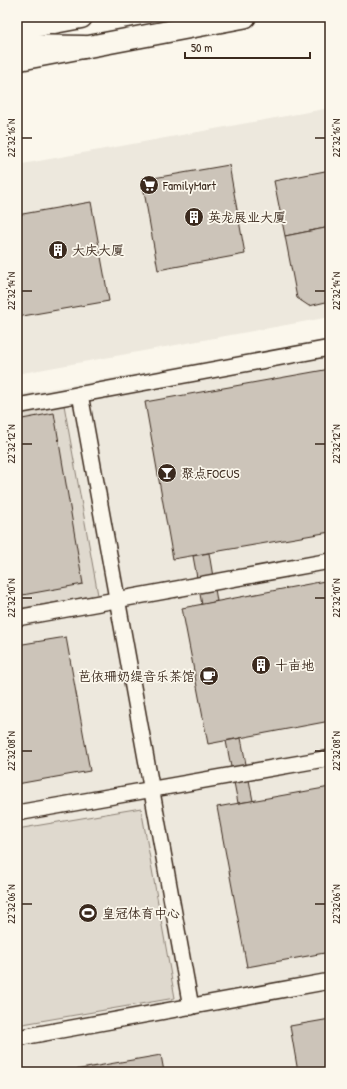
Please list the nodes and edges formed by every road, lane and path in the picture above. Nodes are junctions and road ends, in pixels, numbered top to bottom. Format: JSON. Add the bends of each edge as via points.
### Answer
{"nodes":[{"id":1,"x":81,"y":17,"type":"edge"},
{"id":2,"x":244,"y":17,"type":"edge"},
{"id":3,"x":17,"y":29,"type":"edge"},
{"id":4,"x":17,"y":46,"type":"edge"},
{"id":5,"x":84,"y":47,"type":"junction"},
{"id":6,"x":17,"y":60,"type":"edge"},
{"id":7,"x":330,"y":348,"type":"edge"},
{"id":8,"x":80,"y":394,"type":"junction"},
{"id":9,"x":17,"y":406,"type":"edge"},
{"id":10,"x":330,"y":561,"type":"edge"},
{"id":11,"x":116,"y":600,"type":"junction"},
{"id":12,"x":17,"y":618,"type":"edge"},
{"id":13,"x":330,"y":758,"type":"edge"},
{"id":14,"x":150,"y":790,"type":"junction"},
{"id":15,"x":17,"y":814,"type":"edge"},
{"id":16,"x":330,"y":981,"type":"edge"},
{"id":17,"x":191,"y":1007,"type":"junction"},
{"id":18,"x":17,"y":1038,"type":"edge"}],
"edges":[{"from":1,"to":3,"type":"main road"},
{"from":2,"to":5,"type":"main road"},
{"from":4,"to":5,"type":"main road"},
{"from":5,"to":6,"type":"main road"},
{"from":7,"to":8,"type":"street"},
{"from":8,"to":9,"type":"street"},
{"from":8,"to":11,"type":"street"},
{"from":10,"to":11,"type":"street"},
{"from":11,"to":12,"type":"street"},
{"from":11,"to":14,"type":"street"},
{"from":13,"to":14,"type":"street"},
{"from":14,"to":15,"type":"street"},
{"from":14,"to":17,"type":"street"},
{"from":16,"to":17,"type":"street"},
{"from":17,"to":18,"type":"street"}]}
